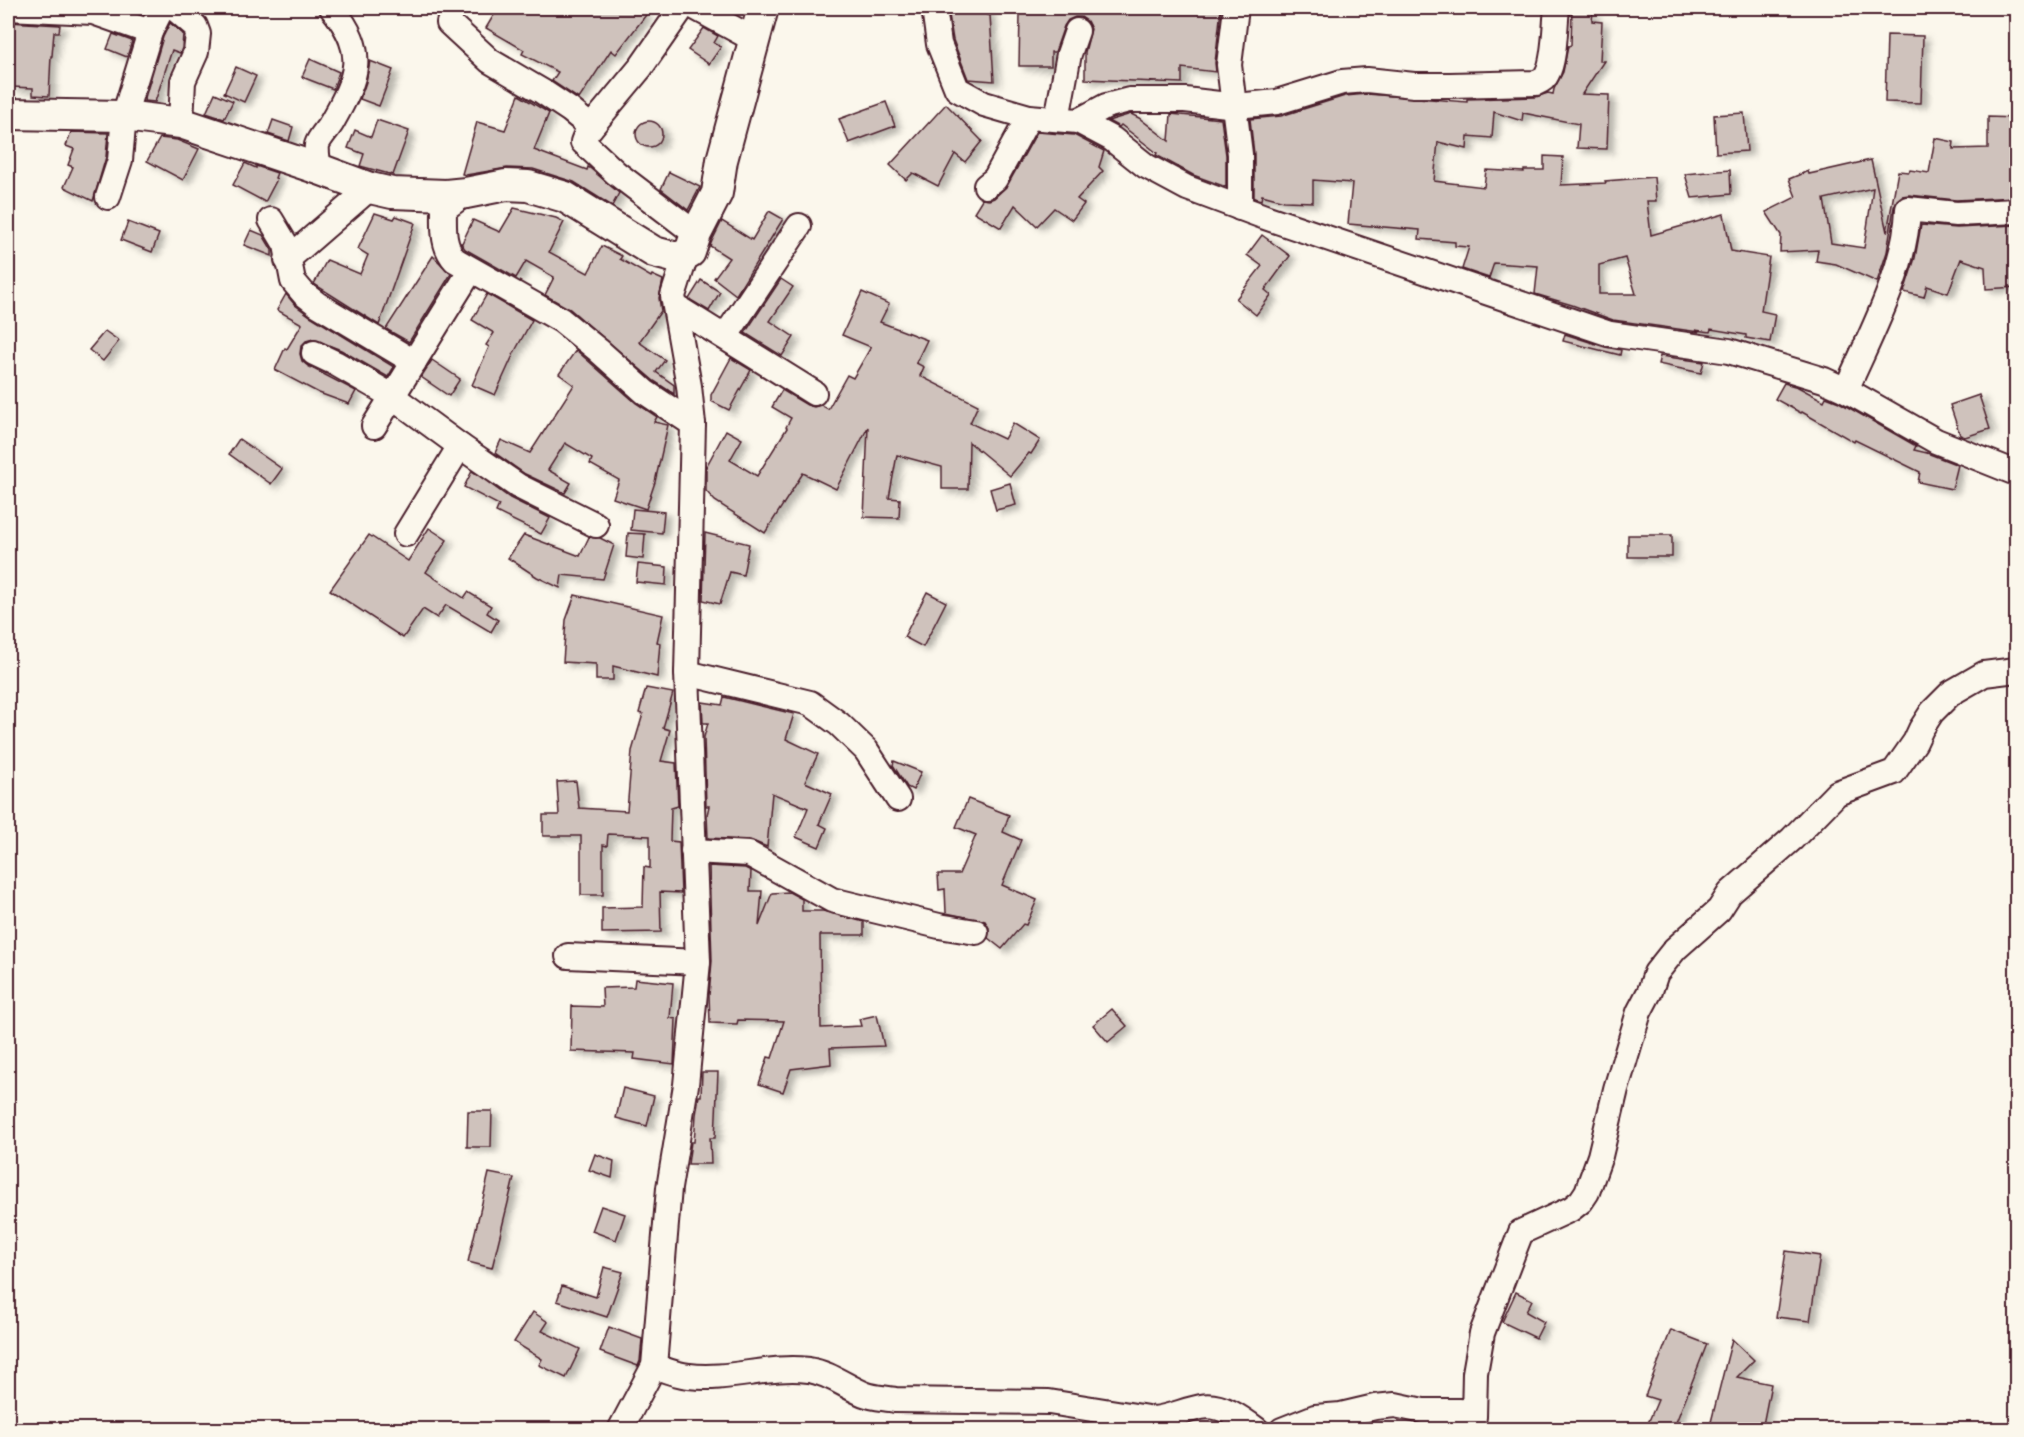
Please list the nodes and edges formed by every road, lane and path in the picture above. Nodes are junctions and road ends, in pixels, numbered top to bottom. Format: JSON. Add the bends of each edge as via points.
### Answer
{"nodes":[{"id":1,"x":8,"y":8,"type":"edge"},
{"id":2,"x":162,"y":8,"type":"edge"},
{"id":3,"x":174,"y":8,"type":"edge"},
{"id":4,"x":332,"y":8,"type":"edge"},
{"id":5,"x":682,"y":8,"type":"edge"},
{"id":6,"x":696,"y":8,"type":"edge"},
{"id":7,"x":763,"y":8,"type":"edge"},
{"id":8,"x":934,"y":8,"type":"edge"},
{"id":9,"x":1236,"y":8,"type":"edge"},
{"id":10,"x":1557,"y":8,"type":"edge"},
{"id":11,"x":449,"y":23,"type":"dead end"},
{"id":12,"x":1077,"y":32,"type":"dead end"},
{"id":13,"x":150,"y":33,"type":"junction"},
{"id":14,"x":753,"y":39,"type":"junction"},
{"id":15,"x":1236,"y":106,"type":"junction"},
{"id":16,"x":8,"y":114,"type":"edge"},
{"id":17,"x":124,"y":116,"type":"junction"},
{"id":18,"x":1029,"y":117,"type":"junction"},
{"id":19,"x":1067,"y":120,"type":"junction"},
{"id":20,"x":181,"y":123,"type":"junction"},
{"id":21,"x":591,"y":128,"type":"junction"},
{"id":22,"x":319,"y":169,"type":"junction"},
{"id":23,"x":987,"y":186,"type":"dead end"},
{"id":24,"x":370,"y":188,"type":"junction"},
{"id":25,"x":466,"y":193,"type":"junction"},
{"id":26,"x":108,"y":197,"type":"dead end"},
{"id":27,"x":1240,"y":208,"type":"junction"},
{"id":28,"x":2016,"y":211,"type":"edge"},
{"id":29,"x":271,"y":220,"type":"dead end"},
{"id":30,"x":799,"y":226,"type":"dead end"},
{"id":31,"x":691,"y":244,"type":"junction"},
{"id":32,"x":287,"y":260,"type":"junction"},
{"id":33,"x":471,"y":270,"type":"junction"},
{"id":34,"x":675,"y":307,"type":"junction"},
{"id":35,"x":725,"y":337,"type":"junction"},
{"id":36,"x":314,"y":353,"type":"dead end"},
{"id":37,"x":414,"y":362,"type":"junction"},
{"id":38,"x":1846,"y":390,"type":"junction"},
{"id":39,"x":814,"y":393,"type":"dead end"},
{"id":40,"x":392,"y":396,"type":"junction"},
{"id":41,"x":693,"y":424,"type":"junction"},
{"id":42,"x":374,"y":426,"type":"dead end"},
{"id":43,"x":460,"y":446,"type":"junction"},
{"id":44,"x":2016,"y":473,"type":"edge"},
{"id":45,"x":596,"y":525,"type":"dead end"},
{"id":46,"x":406,"y":534,"type":"dead end"},
{"id":47,"x":2016,"y":670,"type":"edge"},
{"id":48,"x":687,"y":673,"type":"junction"},
{"id":49,"x":898,"y":799,"type":"dead end"},
{"id":50,"x":693,"y":851,"type":"junction"},
{"id":51,"x":976,"y":932,"type":"dead end"},
{"id":52,"x":568,"y":956,"type":"dead end"},
{"id":53,"x":698,"y":962,"type":"junction"},
{"id":54,"x":654,"y":1366,"type":"junction"},
{"id":55,"x":1481,"y":1423,"type":"edge"},
{"id":56,"x":620,"y":1430,"type":"edge"},
{"id":57,"x":1257,"y":1430,"type":"edge"},
{"id":58,"x":1282,"y":1430,"type":"edge"}],
"edges":[{"from":1,"to":13,"type":"street","via":[[93,12]]},
{"from":2,"to":13,"type":"street"},
{"from":3,"to":20,"type":"street","via":[[195,26],[198,34],[196,52],[183,81]]},
{"from":4,"to":22,"type":"street","via":[[347,29],[356,62],[343,101],[317,146]]},
{"from":5,"to":21,"type":"street"},
{"from":6,"to":14,"type":"street"},
{"from":7,"to":14,"type":"street"},
{"from":8,"to":18,"type":"street","via":[[939,44],[957,89],[984,104]]},
{"from":9,"to":15,"type":"street","via":[[1229,65]]},
{"from":10,"to":15,"type":"street","via":[[1549,71],[1536,83],[1342,82],[1277,102]]},
{"from":11,"to":21,"type":"street","via":[[490,62],[570,110]]},
{"from":12,"to":19,"type":"street","via":[[1069,54]]},
{"from":13,"to":17,"type":"street"},
{"from":14,"to":31,"type":"street","via":[[717,193]]},
{"from":15,"to":19,"type":"street","via":[[1185,100],[1129,100]]},
{"from":15,"to":27,"type":"street"},
{"from":16,"to":17,"type":"street"},
{"from":17,"to":20,"type":"street"},
{"from":17,"to":26,"type":"street","via":[[120,160]]},
{"from":18,"to":19,"type":"street"},
{"from":18,"to":23,"type":"street","via":[[995,179]]},
{"from":19,"to":27,"type":"street","via":[[1112,139],[1146,166],[1187,188]]},
{"from":20,"to":22,"type":"street"},
{"from":21,"to":31,"type":"street","via":[[583,142]]},
{"from":22,"to":24,"type":"street"},
{"from":24,"to":25,"type":"street","via":[[422,195]]},
{"from":24,"to":32,"type":"street"},
{"from":25,"to":31,"type":"street","via":[[506,185],[543,189],[565,197],[654,252],[673,257]]},
{"from":25,"to":33,"type":"street","via":[[444,209],[444,228],[449,254]]},
{"from":27,"to":38,"type":"street","via":[[1610,334],[1728,351]]},
{"from":28,"to":38,"type":"street","via":[[1956,214],[1908,209],[1908,223],[1890,290]]},
{"from":29,"to":32,"type":"street","via":[[286,245]]},
{"from":30,"to":35,"type":"street"},
{"from":31,"to":34,"type":"street","via":[[673,296]]},
{"from":32,"to":37,"type":"street","via":[[293,281],[304,294]]},
{"from":33,"to":37,"type":"street"},
{"from":33,"to":41,"type":"street","via":[[561,320],[645,392]]},
{"from":34,"to":35,"type":"street"},
{"from":34,"to":41,"type":"street"},
{"from":35,"to":39,"type":"street"},
{"from":36,"to":40,"type":"street"},
{"from":37,"to":40,"type":"street"},
{"from":38,"to":44,"type":"street","via":[[1936,441]]},
{"from":40,"to":42,"type":"street"},
{"from":40,"to":43,"type":"street"},
{"from":41,"to":48,"type":"street"},
{"from":43,"to":45,"type":"street","via":[[518,486]]},
{"from":43,"to":46,"type":"street"},
{"from":47,"to":55,"type":"street","via":[[1984,674],[1951,693],[1932,712],[1894,772],[1837,793],[1730,893],[1719,910],[1656,973],[1625,1053],[1600,1156],[1587,1192],[1571,1209],[1521,1232],[1482,1333],[1475,1373]]},
{"from":48,"to":49,"type":"street","via":[[810,703],[866,750]]},
{"from":48,"to":50,"type":"street"},
{"from":50,"to":51,"type":"street","via":[[749,854],[832,900]]},
{"from":50,"to":53,"type":"street"},
{"from":52,"to":53,"type":"street"},
{"from":53,"to":54,"type":"street","via":[[686,1085],[669,1188]]},
{"from":54,"to":56,"type":"street"},
{"from":54,"to":57,"type":"street","via":[[688,1376],[712,1377],[791,1369],[811,1371],[863,1394],[895,1400],[1049,1402],[1154,1419],[1212,1406]]},
{"from":55,"to":58,"type":"street","via":[[1460,1411],[1395,1405],[1316,1417]]}]}
